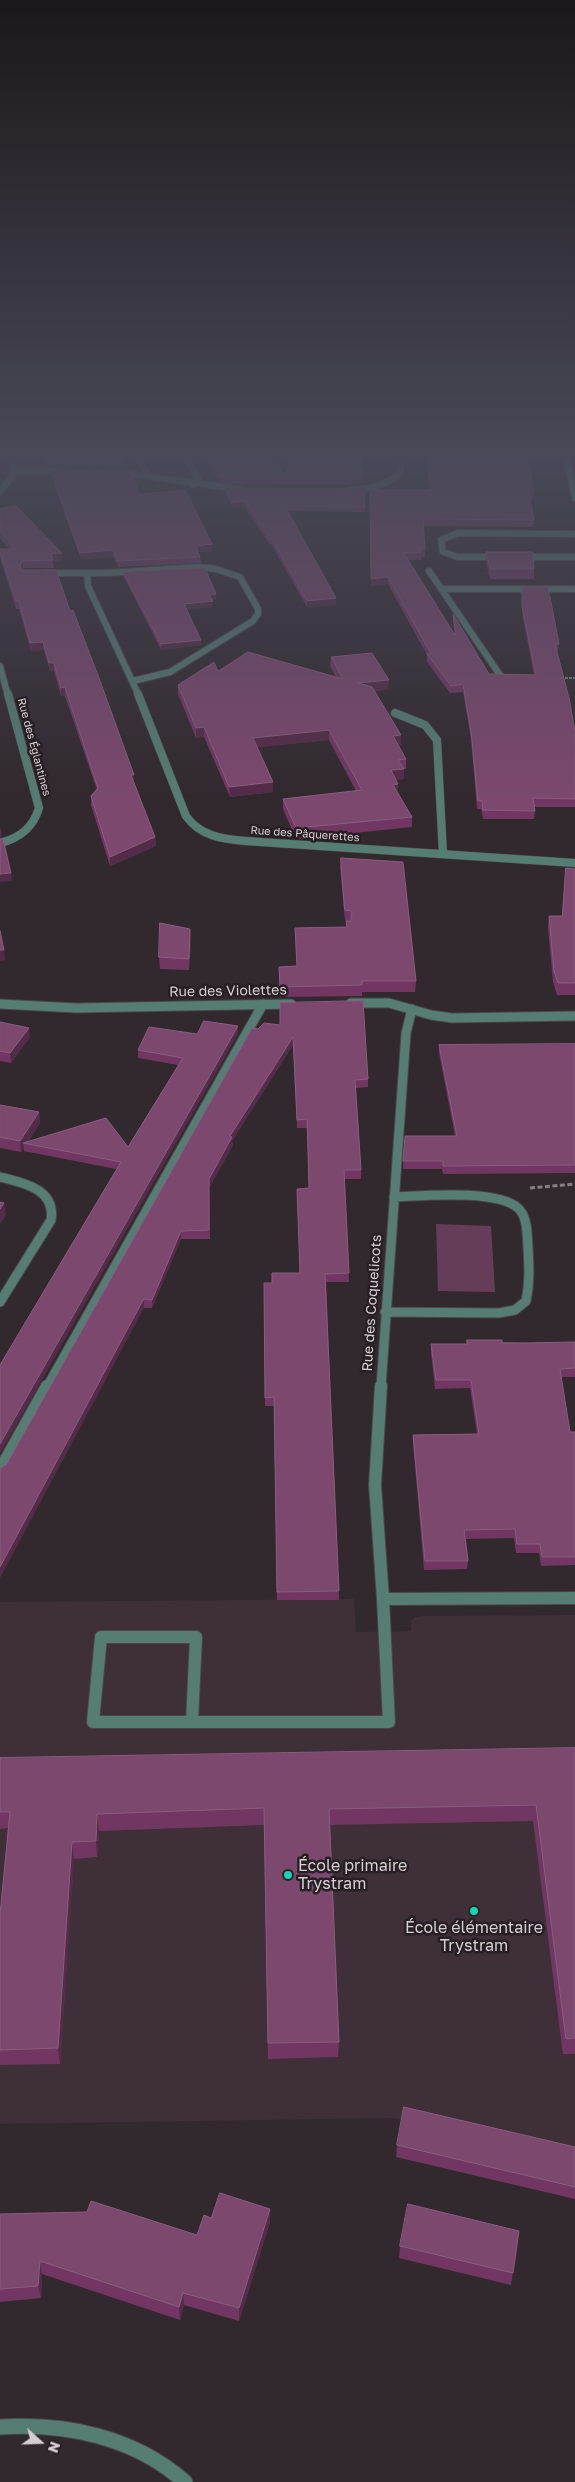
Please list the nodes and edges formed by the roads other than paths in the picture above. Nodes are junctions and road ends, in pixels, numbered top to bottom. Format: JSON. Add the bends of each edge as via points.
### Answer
{"nodes":[{"id":1,"x":429,"y":571,"type":"dead end"},
{"id":2,"x":34,"y":573,"type":"edge"},
{"id":3,"x":87,"y":573,"type":"junction"},
{"id":4,"x":441,"y":589,"type":"junction"},
{"id":5,"x":575,"y":589,"type":"edge"},
{"id":6,"x":0,"y":666,"type":"edge"},
{"id":7,"x":502,"y":678,"type":"edge"},
{"id":8,"x":133,"y":681,"type":"junction"},
{"id":9,"x":395,"y":713,"type":"dead end"},
{"id":10,"x":0,"y":843,"type":"edge"},
{"id":11,"x":443,"y":854,"type":"junction"},
{"id":12,"x":575,"y":863,"type":"edge"},
{"id":13,"x":342,"y":1003,"type":"edge"},
{"id":14,"x":0,"y":1004,"type":"edge"},
{"id":15,"x":263,"y":1004,"type":"junction"},
{"id":16,"x":302,"y":1004,"type":"edge"},
{"id":17,"x":412,"y":1010,"type":"junction"},
{"id":18,"x":575,"y":1016,"type":"edge"},
{"id":19,"x":0,"y":1177,"type":"edge"},
{"id":20,"x":394,"y":1197,"type":"junction"},
{"id":21,"x":0,"y":1302,"type":"edge"},
{"id":22,"x":385,"y":1312,"type":"junction"},
{"id":23,"x":0,"y":1470,"type":"edge"},
{"id":24,"x":575,"y":1598,"type":"edge"},
{"id":25,"x":383,"y":1599,"type":"junction"},
{"id":26,"x":192,"y":1722,"type":"junction"},
{"id":27,"x":0,"y":2427,"type":"edge"},
{"id":28,"x":185,"y":2482,"type":"edge"}],
"edges":[{"from":1,"to":4,"type":"street"},
{"from":2,"to":3,"type":"street"},
{"from":3,"to":8,"type":"street","name":"Rue des Pâquerettes","via":[[88,586]]},
{"from":3,"to":8,"type":"street","via":[[216,569],[240,577],[258,609],[253,621],[175,670]]},
{"from":4,"to":5,"type":"street"},
{"from":4,"to":7,"type":"street"},
{"from":6,"to":10,"type":"street","name":"Rue des Églantines","via":[[39,808],[35,822],[26,831]]},
{"from":8,"to":11,"type":"street","name":"Rue des Pâquerettes","via":[[186,816],[196,827],[215,836],[245,841]]},
{"from":9,"to":11,"type":"street","via":[[420,721],[437,740]]},
{"from":11,"to":12,"type":"street","name":"Rue des Pâquerettes"},
{"from":13,"to":17,"type":"street","via":[[382,1002]]},
{"from":14,"to":15,"type":"street","name":"Rue des Violettes","via":[[76,1008]]},
{"from":15,"to":16,"type":"street","name":"Rue des Violettes"},
{"from":15,"to":23,"type":"street"},
{"from":17,"to":18,"type":"street","via":[[452,1018]]},
{"from":17,"to":20,"type":"street","name":"Rue des Coquelicots","via":[[406,1033]]},
{"from":19,"to":21,"type":"street","via":[[40,1190],[54,1207],[51,1220]]},
{"from":20,"to":22,"type":"street","name":"Rue des Coquelicots"},
{"from":20,"to":22,"type":"street","via":[[480,1196],[506,1200],[518,1207],[526,1222],[530,1282],[522,1306],[499,1313]]},
{"from":22,"to":25,"type":"street","name":"Rue des Coquelicots","via":[[375,1470]]},
{"from":24,"to":25,"type":"street"},
{"from":25,"to":26,"type":"street","name":"Rue des Coquelicots","via":[[389,1722]]},
{"from":26,"to":26,"type":"street","via":[[93,1722],[101,1637],[196,1637]]},
{"from":27,"to":28,"type":"street","via":[[54,2426],[94,2435],[161,2464]]}]}
